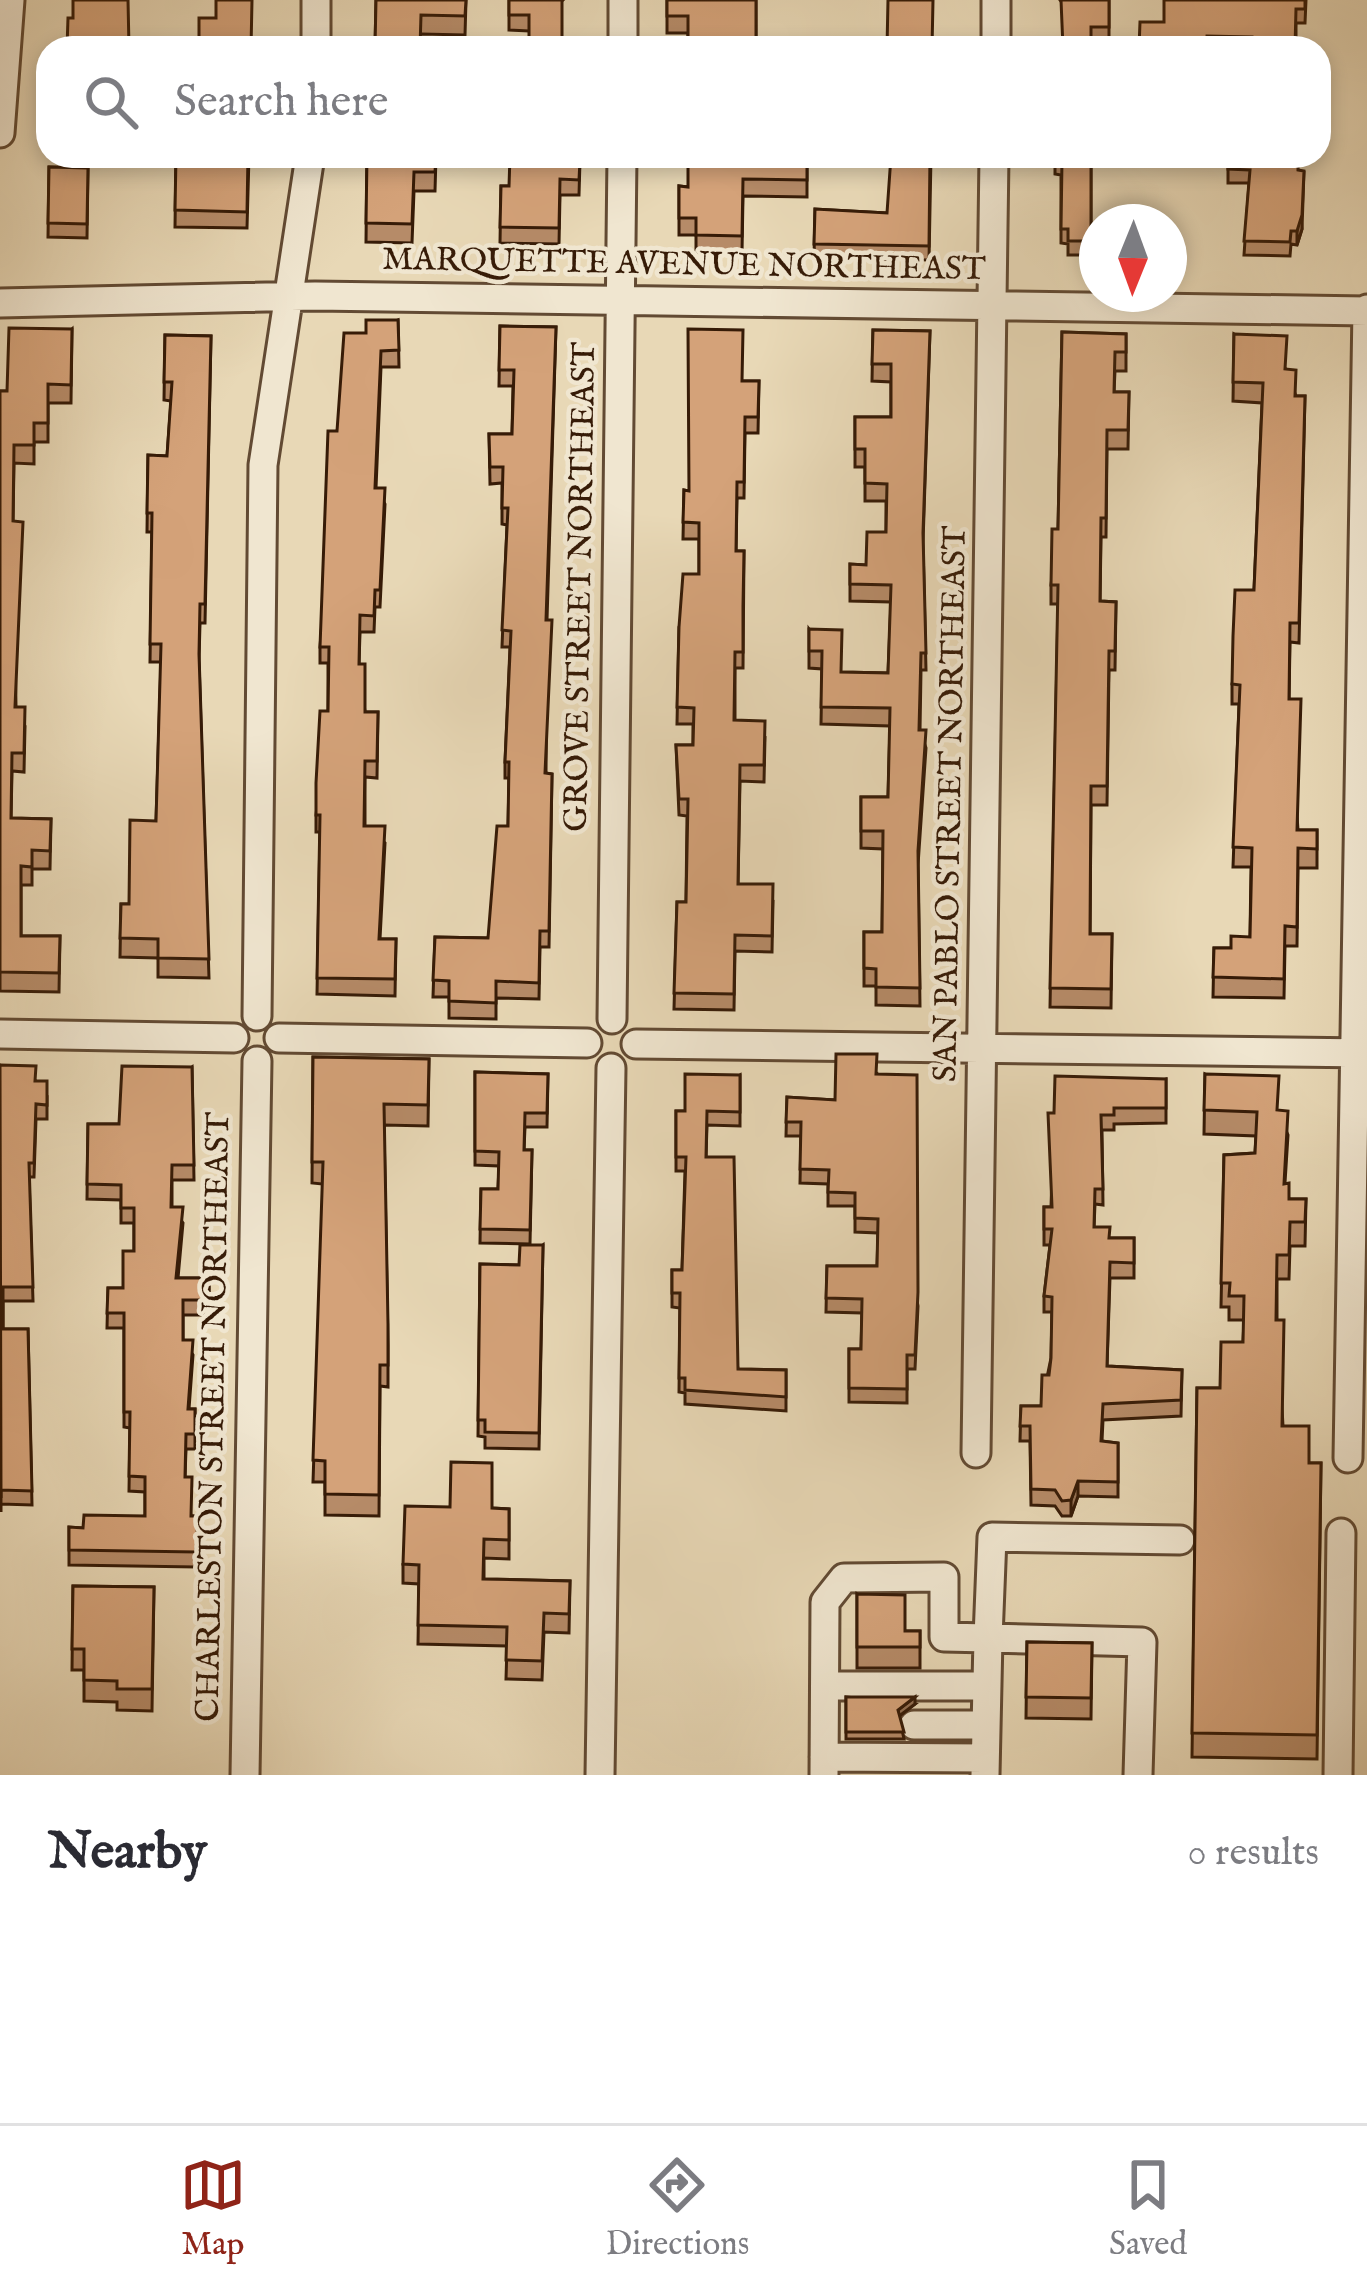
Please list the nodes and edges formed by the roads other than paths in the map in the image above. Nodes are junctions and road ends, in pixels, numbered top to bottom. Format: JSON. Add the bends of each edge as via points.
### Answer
{"nodes":[{"id":1,"x":10,"y":0,"type":"edge"},
{"id":2,"x":316,"y":0,"type":"edge"},
{"id":3,"x":623,"y":0,"type":"edge"},
{"id":4,"x":996,"y":0,"type":"edge"},
{"id":5,"x":316,"y":36,"type":"edge"},
{"id":6,"x":623,"y":36,"type":"edge"},
{"id":7,"x":996,"y":36,"type":"edge"},
{"id":8,"x":0,"y":133,"type":"edge"},
{"id":9,"x":308,"y":168,"type":"edge"},
{"id":10,"x":622,"y":168,"type":"edge"},
{"id":11,"x":994,"y":168,"type":"edge"},
{"id":12,"x":290,"y":296,"type":"junction"},
{"id":13,"x":620,"y":298,"type":"junction"},
{"id":14,"x":0,"y":303,"type":"edge"},
{"id":15,"x":992,"y":305,"type":"junction"},
{"id":16,"x":1367,"y":310,"type":"edge"},
{"id":17,"x":257,"y":1016,"type":"junction"},
{"id":18,"x":612,"y":1019,"type":"junction"},
{"id":19,"x":0,"y":1034,"type":"edge"},
{"id":20,"x":234,"y":1038,"type":"junction"},
{"id":21,"x":279,"y":1038,"type":"junction"},
{"id":22,"x":587,"y":1043,"type":"junction"},
{"id":23,"x":636,"y":1043,"type":"junction"},
{"id":24,"x":984,"y":1047,"type":"junction"},
{"id":25,"x":1362,"y":1053,"type":"edge"},
{"id":26,"x":257,"y":1061,"type":"junction"},
{"id":27,"x":611,"y":1068,"type":"junction"},
{"id":28,"x":976,"y":1453,"type":"dead end"},
{"id":29,"x":1348,"y":1458,"type":"dead end"},
{"id":30,"x":1341,"y":1533,"type":"dead end"},
{"id":31,"x":1180,"y":1540,"type":"dead end"},
{"id":32,"x":988,"y":1638,"type":"junction"},
{"id":33,"x":824,"y":1686,"type":"junction"},
{"id":34,"x":987,"y":1687,"type":"junction"},
{"id":35,"x":914,"y":1725,"type":"dead end"},
{"id":36,"x":986,"y":1725,"type":"junction"},
{"id":37,"x":824,"y":1766,"type":"edge"},
{"id":38,"x":985,"y":1767,"type":"edge"},
{"id":39,"x":245,"y":1775,"type":"edge"},
{"id":40,"x":600,"y":1775,"type":"edge"},
{"id":41,"x":1138,"y":1775,"type":"edge"},
{"id":42,"x":1338,"y":1775,"type":"edge"}],
"edges":[{"from":1,"to":8,"type":"street"},
{"from":2,"to":5,"type":"street"},
{"from":3,"to":6,"type":"street"},
{"from":4,"to":7,"type":"street"},
{"from":9,"to":12,"type":"street"},
{"from":10,"to":13,"type":"street","name":"GROVE STREET NORTHEAST"},
{"from":11,"to":15,"type":"street","name":"SAN PABLO STREET NORTHEAST"},
{"from":12,"to":13,"type":"street","name":"MARQUETTE AVENUE NORTHEAST"},
{"from":12,"to":14,"type":"street","name":"MARQUETTE AVENUE NORTHEAST"},
{"from":12,"to":17,"type":"street","via":[[263,465]]},
{"from":13,"to":15,"type":"street","name":"MARQUETTE AVENUE NORTHEAST"},
{"from":13,"to":18,"type":"street","name":"GROVE STREET NORTHEAST"},
{"from":15,"to":16,"type":"street","name":"MARQUETTE AVENUE NORTHEAST"},
{"from":15,"to":24,"type":"street","name":"SAN PABLO STREET NORTHEAST"},
{"from":16,"to":25,"type":"street"},
{"from":17,"to":20,"type":"street","via":[[238,1025]]},
{"from":17,"to":21,"type":"street","via":[[270,1020]]},
{"from":18,"to":22,"type":"street","via":[[597,1023]]},
{"from":18,"to":23,"type":"street","via":[[626,1024]]},
{"from":19,"to":20,"type":"street"},
{"from":20,"to":26,"type":"street","via":[[243,1056]]},
{"from":21,"to":22,"type":"street"},
{"from":21,"to":26,"type":"street","via":[[275,1051]]},
{"from":22,"to":27,"type":"street","via":[[591,1058]]},
{"from":23,"to":24,"type":"street"},
{"from":23,"to":27,"type":"street","via":[[626,1064]]},
{"from":24,"to":25,"type":"street"},
{"from":24,"to":28,"type":"street","name":"SAN PABLO STREET NORTHEAST"},
{"from":25,"to":29,"type":"street"},
{"from":26,"to":39,"type":"street","name":"CHARLESTON STREET NORTHEAST"},
{"from":27,"to":40,"type":"street"},
{"from":30,"to":42,"type":"street"},
{"from":31,"to":32,"type":"street","via":[[992,1537]]},
{"from":32,"to":33,"type":"street","via":[[944,1637],[944,1577],[844,1578],[825,1602]]},
{"from":32,"to":34,"type":"street"},
{"from":32,"to":41,"type":"street","via":[[1142,1642]]},
{"from":33,"to":34,"type":"street"},
{"from":33,"to":37,"type":"street","via":[[835,1725]]},
{"from":34,"to":36,"type":"street"},
{"from":35,"to":36,"type":"street"},
{"from":36,"to":38,"type":"street"},
{"from":37,"to":38,"type":"street"}]}
